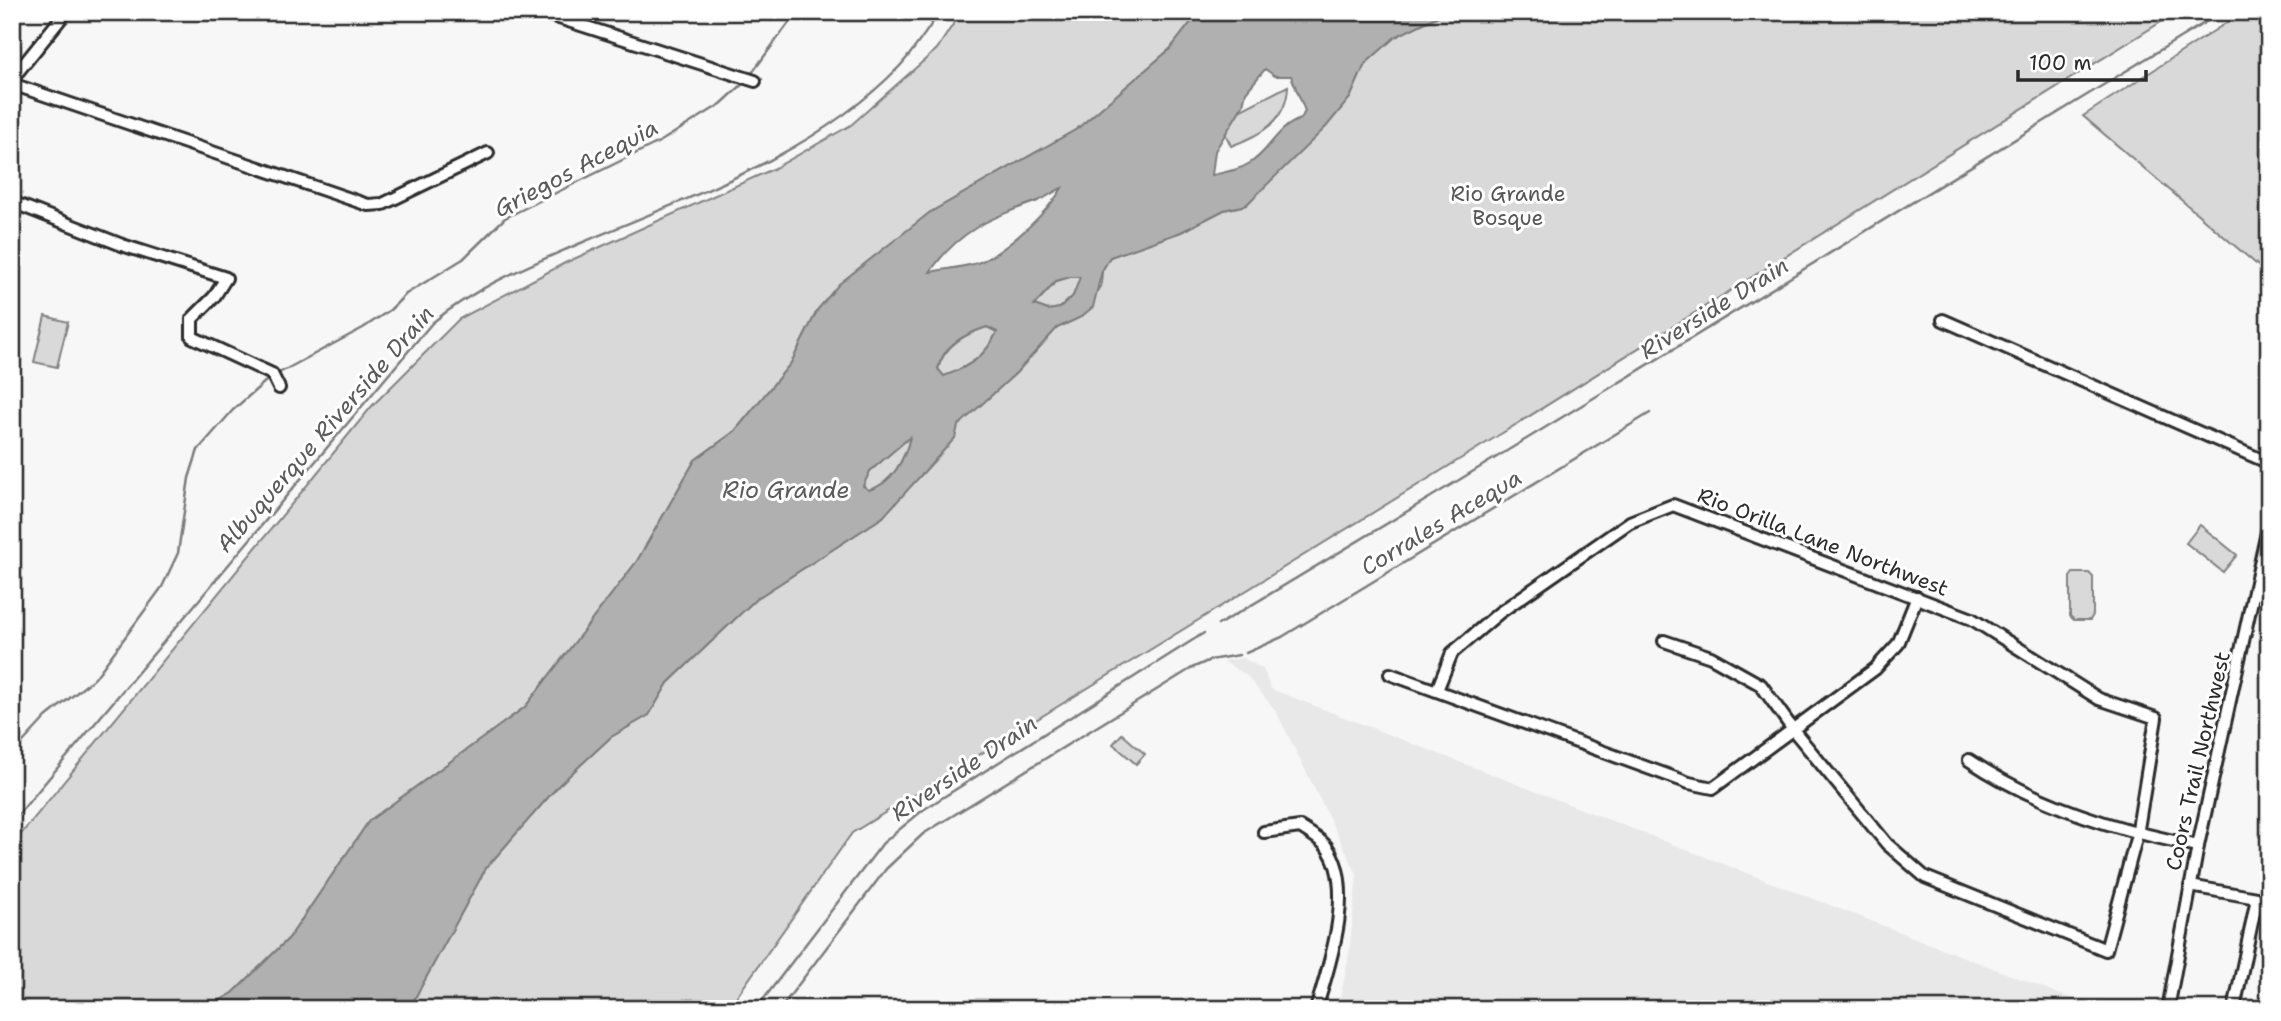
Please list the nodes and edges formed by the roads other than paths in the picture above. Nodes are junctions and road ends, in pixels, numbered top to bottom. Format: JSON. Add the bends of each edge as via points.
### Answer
{"nodes":[{"id":1,"x":66,"y":12,"type":"edge"},
{"id":2,"x":540,"y":12,"type":"edge"},
{"id":3,"x":12,"y":79,"type":"edge"},
{"id":4,"x":753,"y":81,"type":"dead end"},
{"id":5,"x":12,"y":84,"type":"edge"},
{"id":6,"x":488,"y":153,"type":"dead end"},
{"id":7,"x":12,"y":202,"type":"edge"},
{"id":8,"x":1943,"y":320,"type":"dead end"},
{"id":9,"x":279,"y":388,"type":"dead end"},
{"id":10,"x":2269,"y":463,"type":"edge"},
{"id":11,"x":2269,"y":523,"type":"edge"},
{"id":12,"x":1917,"y":597,"type":"junction"},
{"id":13,"x":1664,"y":641,"type":"dead end"},
{"id":14,"x":1390,"y":674,"type":"dead end"},
{"id":15,"x":1437,"y":690,"type":"junction"},
{"id":16,"x":1794,"y":731,"type":"junction"},
{"id":17,"x":1969,"y":760,"type":"dead end"},
{"id":18,"x":1264,"y":832,"type":"dead end"},
{"id":19,"x":2137,"y":835,"type":"junction"},
{"id":20,"x":2198,"y":846,"type":"junction"},
{"id":21,"x":2190,"y":886,"type":"junction"},
{"id":22,"x":1316,"y":1009,"type":"edge"},
{"id":23,"x":2168,"y":1009,"type":"edge"},
{"id":24,"x":2234,"y":1009,"type":"edge"}],
"edges":[{"from":1,"to":3,"type":"street"},
{"from":2,"to":4,"type":"street"},
{"from":5,"to":6,"type":"street","via":[[368,205],[383,204]]},
{"from":7,"to":9,"type":"street","via":[[122,245],[226,278],[192,319],[192,337],[272,374]]},
{"from":8,"to":10,"type":"street"},
{"from":11,"to":20,"type":"street","name":"Coors Trail Northwest"},
{"from":12,"to":15,"type":"street","name":"Rio Orilla Lane Northwest","via":[[1673,505],[1630,522],[1499,613],[1452,653]]},
{"from":12,"to":16,"type":"street","via":[[1898,644],[1875,669]]},
{"from":12,"to":19,"type":"street","name":"Rio Orilla Lane Northwest","via":[[1972,619],[2099,699],[2156,718]]},
{"from":13,"to":16,"type":"street","via":[[1711,657],[1761,685]]},
{"from":14,"to":15,"type":"street"},
{"from":15,"to":16,"type":"street","via":[[1713,788]]},
{"from":16,"to":19,"type":"street","via":[[1887,844],[1925,877],[2106,950]]},
{"from":17,"to":19,"type":"street","via":[[2001,782]]},
{"from":18,"to":22,"type":"street","via":[[1300,827],[1326,846],[1338,874],[1338,936]]},
{"from":19,"to":20,"type":"street"},
{"from":20,"to":21,"type":"street","name":"Coors Trail Northwest"},
{"from":21,"to":23,"type":"street","name":"Coors Trail Northwest"},
{"from":21,"to":24,"type":"street","via":[[2257,898]]}]}
